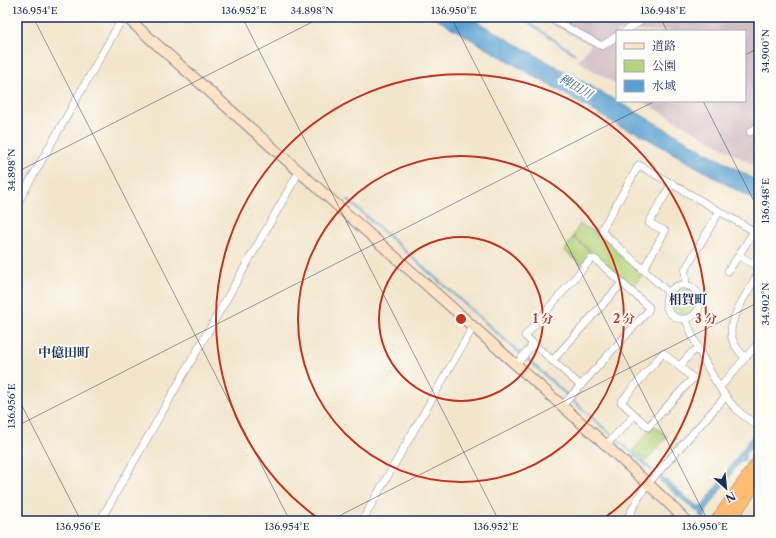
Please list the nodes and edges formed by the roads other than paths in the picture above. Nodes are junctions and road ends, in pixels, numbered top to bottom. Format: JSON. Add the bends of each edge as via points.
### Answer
{"nodes":[{"id":1,"x":123,"y":17,"type":"edge"},
{"id":2,"x":126,"y":17,"type":"edge"},
{"id":3,"x":548,"y":17,"type":"edge"},
{"id":4,"x":647,"y":17,"type":"edge"},
{"id":5,"x":627,"y":30,"type":"edge"},
{"id":6,"x":616,"y":37,"type":"edge"},
{"id":7,"x":759,"y":126,"type":"edge"},
{"id":8,"x":750,"y":132,"type":"dead end"},
{"id":9,"x":299,"y":172,"type":"junction"},
{"id":10,"x":672,"y":183,"type":"junction"},
{"id":11,"x":17,"y":204,"type":"edge"},
{"id":12,"x":720,"y":212,"type":"junction"},
{"id":13,"x":756,"y":232,"type":"edge"},
{"id":14,"x":739,"y":255,"type":"junction"},
{"id":15,"x":759,"y":268,"type":"edge"},
{"id":16,"x":643,"y":270,"type":"junction"},
{"id":17,"x":728,"y":271,"type":"dead end"},
{"id":18,"x":759,"y":272,"type":"edge"},
{"id":19,"x":622,"y":283,"type":"junction"},
{"id":20,"x":686,"y":285,"type":"junction"},
{"id":21,"x":669,"y":293,"type":"junction"},
{"id":22,"x":686,"y":320,"type":"junction"},
{"id":23,"x":473,"y":327,"type":"junction"},
{"id":24,"x":759,"y":342,"type":"edge"},
{"id":25,"x":533,"y":344,"type":"junction"},
{"id":26,"x":698,"y":350,"type":"junction"},
{"id":27,"x":745,"y":358,"type":"junction"},
{"id":28,"x":520,"y":359,"type":"junction"},
{"id":29,"x":552,"y":361,"type":"junction"},
{"id":30,"x":680,"y":366,"type":"junction"},
{"id":31,"x":581,"y":386,"type":"junction"},
{"id":32,"x":721,"y":386,"type":"junction"},
{"id":33,"x":726,"y":396,"type":"junction"},
{"id":34,"x":567,"y":401,"type":"junction"},
{"id":35,"x":635,"y":414,"type":"junction"},
{"id":36,"x":758,"y":427,"type":"edge"},
{"id":37,"x":609,"y":443,"type":"junction"},
{"id":38,"x":759,"y":461,"type":"edge"},
{"id":39,"x":759,"y":477,"type":"edge"},
{"id":40,"x":650,"y":482,"type":"junction"},
{"id":41,"x":100,"y":521,"type":"edge"},
{"id":42,"x":362,"y":521,"type":"edge"},
{"id":43,"x":626,"y":521,"type":"edge"},
{"id":44,"x":686,"y":521,"type":"edge"},
{"id":45,"x":717,"y":521,"type":"edge"},
{"id":46,"x":729,"y":521,"type":"edge"}],
"edges":[{"from":1,"to":11,"type":"street"},
{"from":2,"to":9,"type":"street"},
{"from":3,"to":6,"type":"street","via":[[602,46]]},
{"from":4,"to":5,"type":"street"},
{"from":7,"to":8,"type":"street"},
{"from":9,"to":23,"type":"street"},
{"from":9,"to":41,"type":"street"},
{"from":10,"to":12,"type":"street"},
{"from":10,"to":16,"type":"street","via":[[649,223],[665,231]]},
{"from":10,"to":16,"type":"street","via":[[639,165],[601,231]]},
{"from":12,"to":13,"type":"street"},
{"from":12,"to":20,"type":"street","via":[[686,270]]},
{"from":13,"to":14,"type":"street"},
{"from":14,"to":15,"type":"street"},
{"from":14,"to":17,"type":"street"},
{"from":16,"to":21,"type":"street"},
{"from":18,"to":27,"type":"street","via":[[733,320],[731,332],[737,349]]},
{"from":19,"to":25,"type":"street","via":[[595,259],[591,259],[525,333]]},
{"from":19,"to":29,"type":"street"},
{"from":19,"to":31,"type":"street","via":[[649,307],[648,311]]},
{"from":20,"to":21,"type":"street","via":[[678,286]]},
{"from":20,"to":22,"type":"street","via":[[698,293],[701,304],[696,314]]},
{"from":21,"to":22,"type":"street","via":[[666,304],[670,314]]},
{"from":22,"to":26,"type":"street"},
{"from":23,"to":28,"type":"street"},
{"from":23,"to":42,"type":"street"},
{"from":24,"to":27,"type":"street"},
{"from":25,"to":28,"type":"street"},
{"from":25,"to":29,"type":"street"},
{"from":26,"to":30,"type":"street","via":[[692,352]]},
{"from":26,"to":32,"type":"street"},
{"from":27,"to":32,"type":"street"},
{"from":28,"to":34,"type":"street"},
{"from":29,"to":31,"type":"street"},
{"from":30,"to":35,"type":"street","via":[[693,378],[648,427]]},
{"from":30,"to":35,"type":"street","via":[[663,353],[621,402]]},
{"from":31,"to":34,"type":"street"},
{"from":32,"to":33,"type":"street"},
{"from":33,"to":36,"type":"street","via":[[736,409]]},
{"from":33,"to":40,"type":"street"},
{"from":34,"to":37,"type":"street"},
{"from":35,"to":37,"type":"street"},
{"from":37,"to":40,"type":"street"},
{"from":38,"to":45,"type":"highway"},
{"from":39,"to":46,"type":"highway"},
{"from":40,"to":43,"type":"street"},
{"from":40,"to":44,"type":"street"}]}
